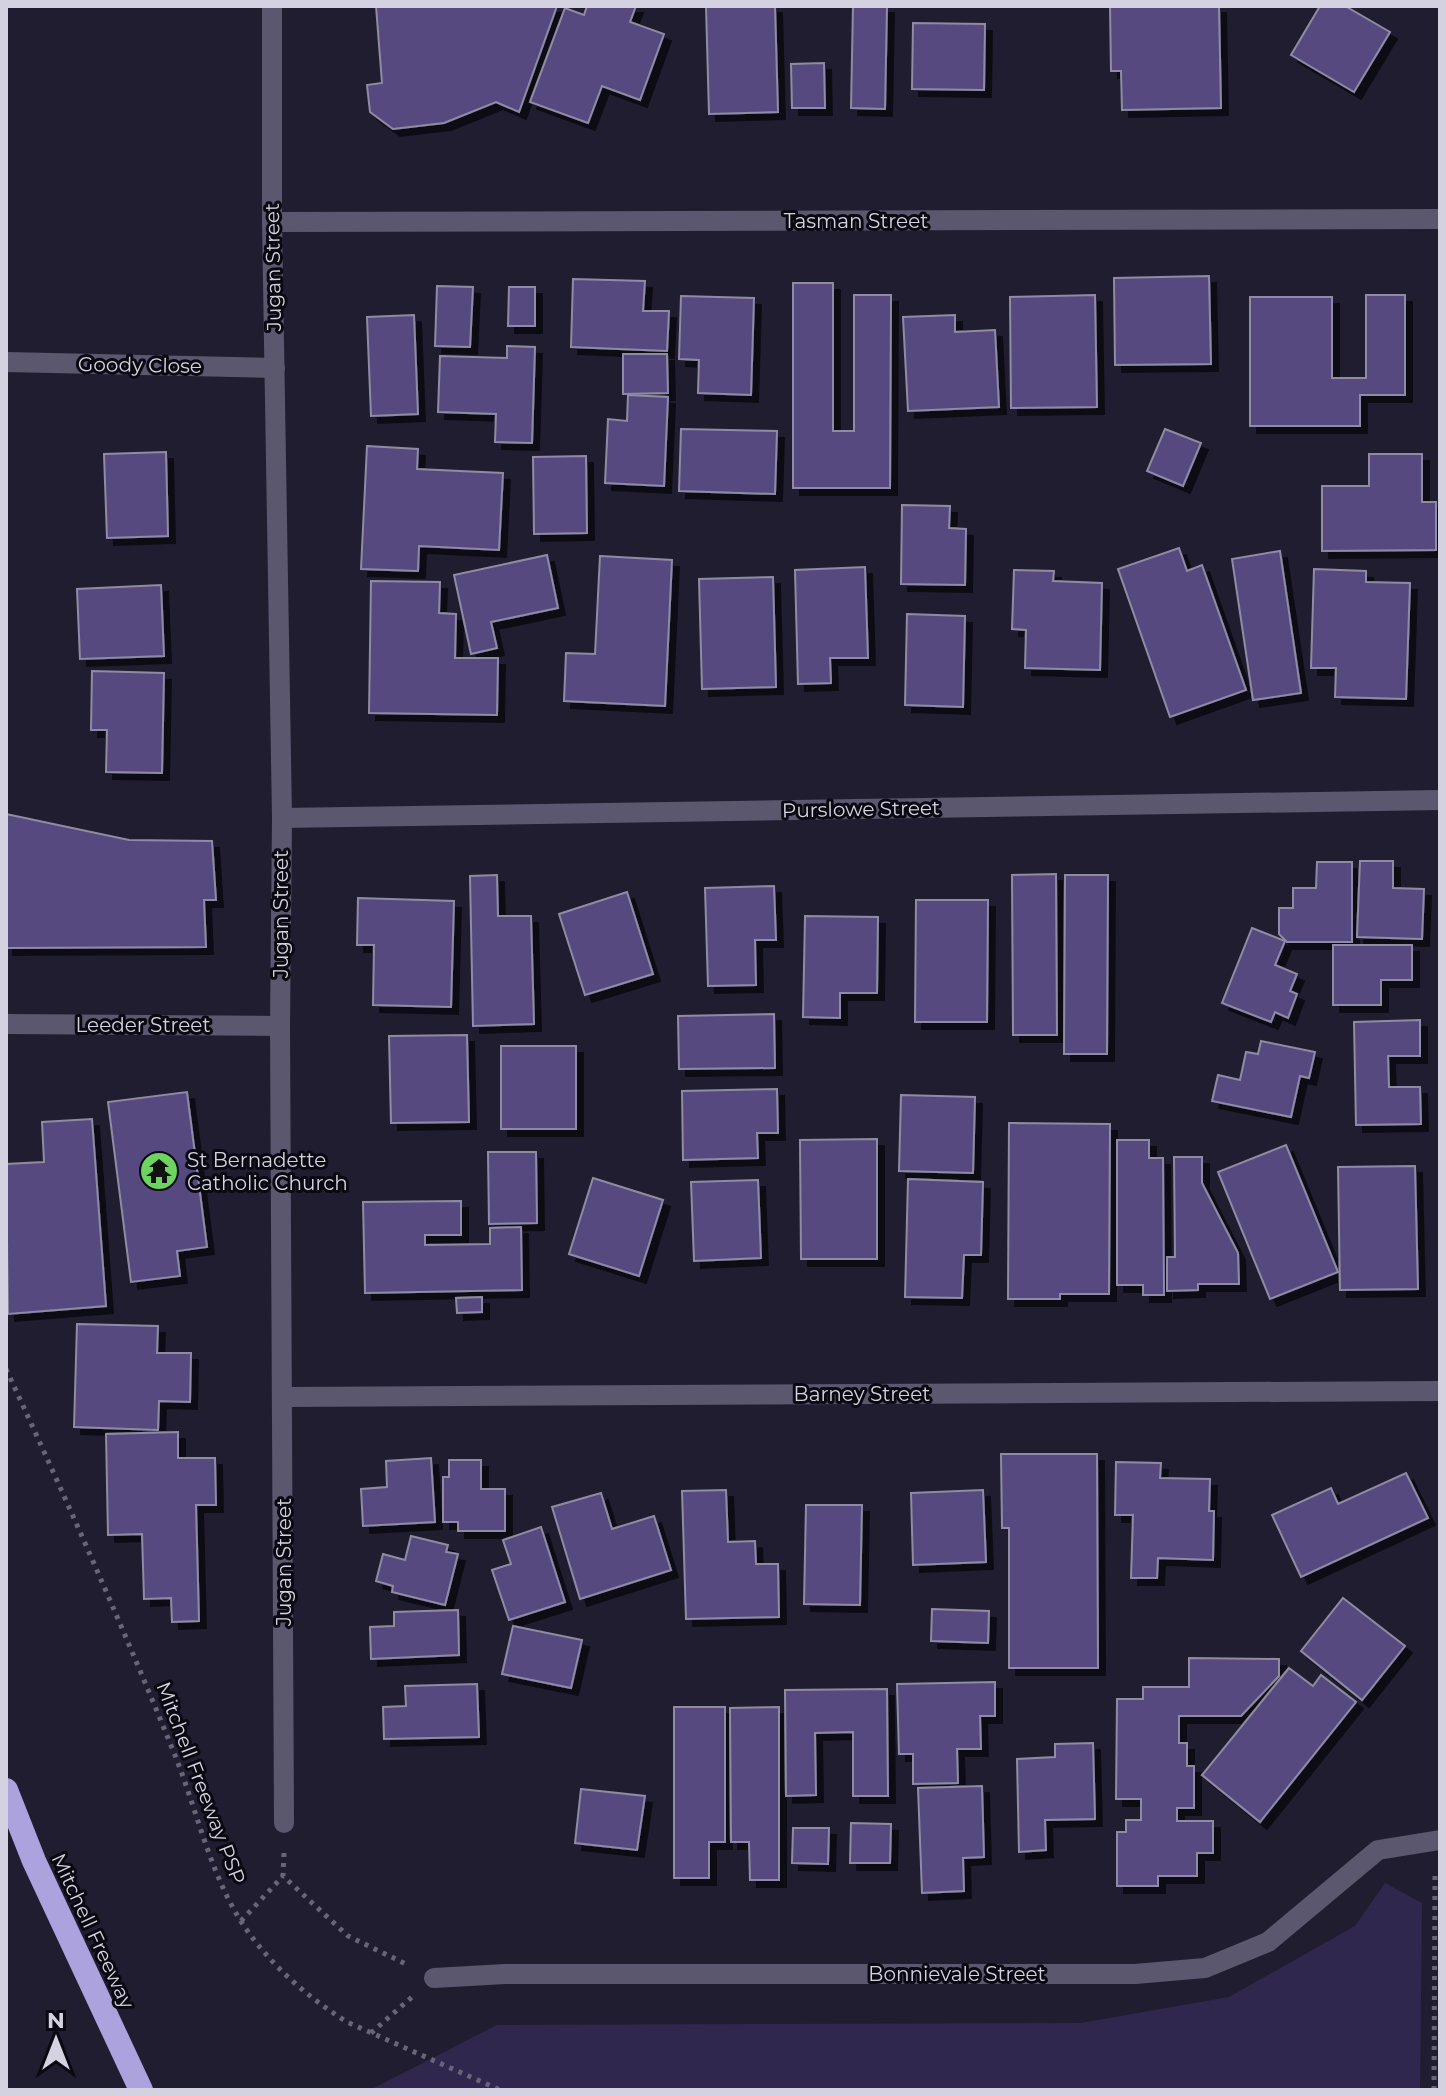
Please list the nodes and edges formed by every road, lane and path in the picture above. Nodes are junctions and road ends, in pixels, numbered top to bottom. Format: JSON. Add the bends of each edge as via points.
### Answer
{"nodes":[{"id":1,"x":272,"y":6,"type":"edge"},
{"id":2,"x":1440,"y":219,"type":"edge"},
{"id":3,"x":272,"y":222,"type":"junction"},
{"id":4,"x":6,"y":362,"type":"edge"},
{"id":5,"x":275,"y":368,"type":"junction"},
{"id":6,"x":1440,"y":800,"type":"edge"},
{"id":7,"x":282,"y":818,"type":"junction"},
{"id":8,"x":6,"y":1024,"type":"edge"},
{"id":9,"x":280,"y":1026,"type":"junction"},
{"id":10,"x":6,"y":1369,"type":"edge"},
{"id":11,"x":1440,"y":1391,"type":"edge"},
{"id":12,"x":284,"y":1397,"type":"junction"},
{"id":13,"x":6,"y":1790,"type":"edge"},
{"id":14,"x":284,"y":1823,"type":"joint"},
{"id":15,"x":1438,"y":1840,"type":"edge"},
{"id":16,"x":283,"y":1876,"type":"junction"},
{"id":17,"x":241,"y":1921,"type":"junction"},
{"id":18,"x":434,"y":1978,"type":"junction"},
{"id":19,"x":371,"y":2033,"type":"junction"},
{"id":20,"x":141,"y":2090,"type":"edge"},
{"id":21,"x":500,"y":2090,"type":"edge"},
{"id":22,"x":1434,"y":2090,"type":"edge"}],
"edges":[{"from":1,"to":3,"type":"street","name":"Jugan Street"},
{"from":2,"to":3,"type":"street","name":"Tasman Street"},
{"from":3,"to":5,"type":"street","name":"Jugan Street"},
{"from":4,"to":5,"type":"street","name":"Goody Close"},
{"from":5,"to":7,"type":"street","name":"Jugan Street"},
{"from":6,"to":7,"type":"street","name":"Purslowe Street"},
{"from":7,"to":9,"type":"street","name":"Jugan Street"},
{"from":8,"to":9,"type":"street","name":"Leeder Street"},
{"from":9,"to":12,"type":"street","name":"Jugan Street"},
{"from":10,"to":17,"type":"path","name":"Mitchell Freeway PSP","via":[[88,1548],[174,1751],[219,1879]]},
{"from":11,"to":12,"type":"street","name":"Barney Street"},
{"from":12,"to":14,"type":"street","name":"Jugan Street"},
{"from":13,"to":20,"type":"highway","name":"Mitchell Freeway"},
{"from":14,"to":16,"type":"path"},
{"from":15,"to":18,"type":"street","name":"Bonnievale Street","via":[[1378,1850],[1268,1942],[1205,1968],[1135,1974]]},
{"from":15,"to":22,"type":"path"},
{"from":16,"to":17,"type":"path"},
{"from":16,"to":18,"type":"path","via":[[348,1936]]},
{"from":17,"to":19,"type":"path","name":"Mitchell Freeway PSP","via":[[300,1988]]},
{"from":18,"to":19,"type":"path"},
{"from":19,"to":21,"type":"path","name":"Mitchell Freeway PSP"}]}
